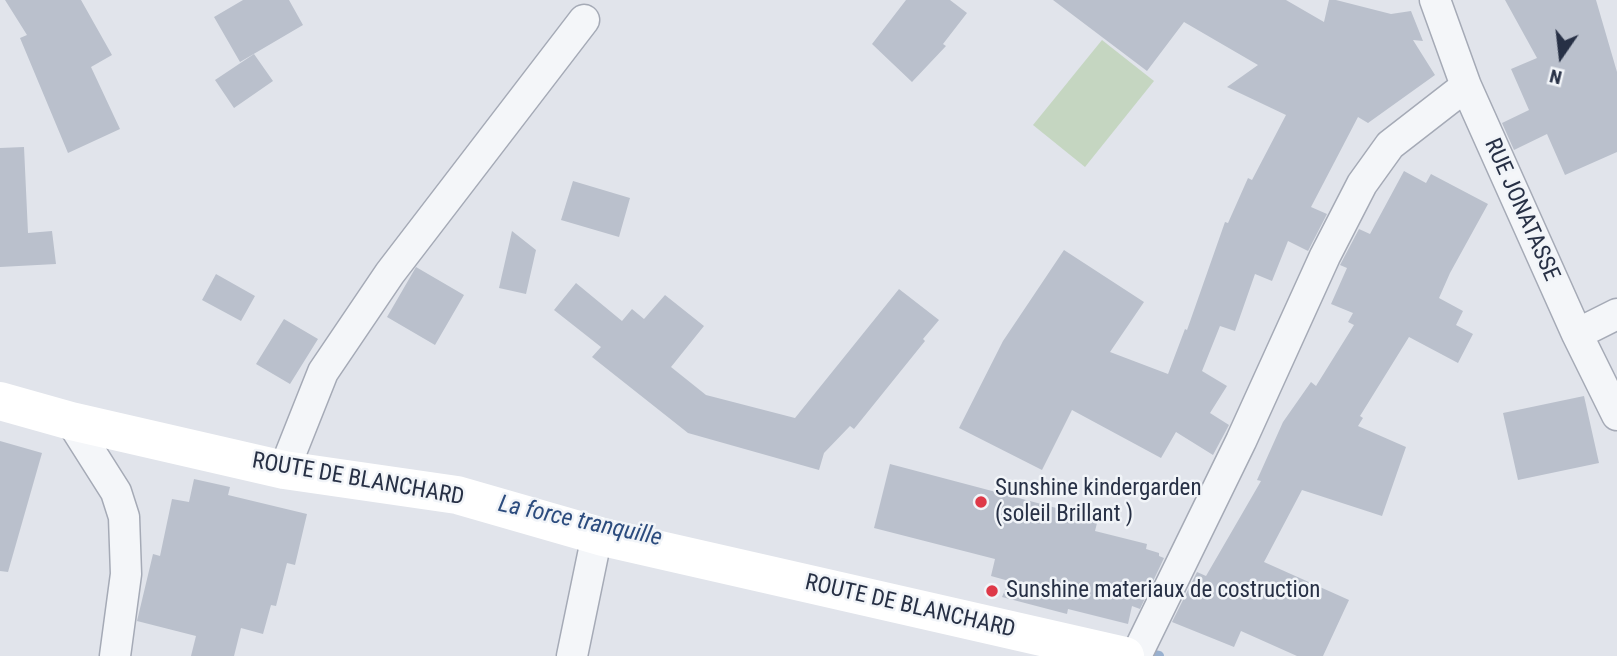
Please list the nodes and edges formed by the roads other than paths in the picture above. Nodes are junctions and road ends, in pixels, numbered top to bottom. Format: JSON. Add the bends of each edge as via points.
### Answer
{"nodes":[{"id":1,"x":1435,"y":0,"type":"edge"},
{"id":2,"x":584,"y":20,"type":"dead end"},
{"id":3,"x":1466,"y":86,"type":"junction"},
{"id":4,"x":1617,"y":314,"type":"edge"},
{"id":5,"x":1577,"y":334,"type":"junction"},
{"id":6,"x":0,"y":401,"type":"edge"},
{"id":7,"x":1617,"y":415,"type":"edge"},
{"id":8,"x":71,"y":421,"type":"junction"},
{"id":9,"x":284,"y":470,"type":"junction"},
{"id":10,"x":597,"y":535,"type":"junction"},
{"id":11,"x":115,"y":656,"type":"edge"},
{"id":12,"x":572,"y":656,"type":"edge"},
{"id":13,"x":1125,"y":656,"type":"edge"},
{"id":14,"x":1136,"y":656,"type":"edge"}],
"edges":[{"from":1,"to":3,"type":"street","name":"RUE JONATASSE"},
{"from":2,"to":9,"type":"street","via":[[390,273],[330,361]]},
{"from":3,"to":5,"type":"street","name":"RUE JONATASSE"},
{"from":3,"to":14,"type":"street","via":[[1390,145],[1362,184]]},
{"from":4,"to":5,"type":"street"},
{"from":5,"to":7,"type":"street","name":"RUE JONATASSE"},
{"from":6,"to":8,"type":"street","name":"ROUTE DE BLANCHARD"},
{"from":8,"to":9,"type":"street","name":"ROUTE DE BLANCHARD"},
{"from":8,"to":11,"type":"street","via":[[116,492],[124,517],[126,575]]},
{"from":9,"to":10,"type":"street","name":"ROUTE DE BLANCHARD","via":[[457,495]]},
{"from":10,"to":12,"type":"street"},
{"from":10,"to":13,"type":"street","name":"ROUTE DE BLANCHARD"}]}
